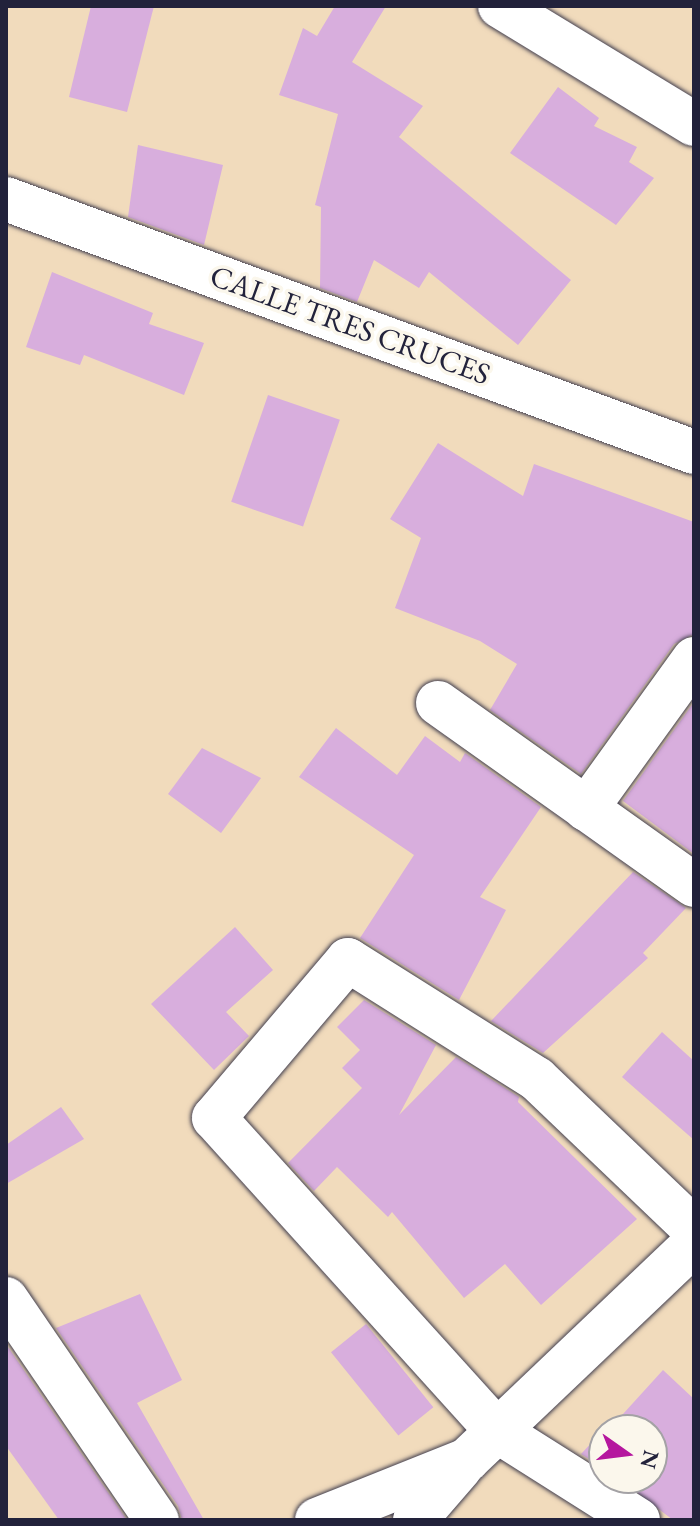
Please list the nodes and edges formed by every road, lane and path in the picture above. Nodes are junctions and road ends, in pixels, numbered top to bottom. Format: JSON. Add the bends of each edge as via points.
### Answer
{"nodes":[{"id":1,"x":500,"y":6,"type":"edge"},
{"id":2,"x":694,"y":124,"type":"edge"},
{"id":3,"x":6,"y":199,"type":"edge"},
{"id":4,"x":694,"y":452,"type":"edge"},
{"id":5,"x":694,"y":659,"type":"edge"},
{"id":6,"x":438,"y":703,"type":"dead end"},
{"id":7,"x":586,"y":809,"type":"junction"},
{"id":8,"x":694,"y":885,"type":"edge"},
{"id":9,"x":694,"y":1229,"type":"edge"},
{"id":10,"x":694,"y":1244,"type":"edge"},
{"id":11,"x":6,"y":1299,"type":"edge"},
{"id":12,"x":482,"y":1446,"type":"junction"},
{"id":13,"x":157,"y":1520,"type":"edge"},
{"id":14,"x":317,"y":1520,"type":"edge"},
{"id":15,"x":415,"y":1520,"type":"edge"},
{"id":16,"x":638,"y":1520,"type":"edge"}],
"edges":[{"from":1,"to":2,"type":"street"},
{"from":3,"to":4,"type":"street","name":"CALLE TRES CRUCES"},
{"from":5,"to":7,"type":"street"},
{"from":6,"to":7,"type":"street"},
{"from":7,"to":8,"type":"street"},
{"from":9,"to":12,"type":"street","via":[[537,1079],[348,960],[214,1118]]},
{"from":10,"to":12,"type":"street"},
{"from":11,"to":13,"type":"street"},
{"from":12,"to":14,"type":"street"},
{"from":12,"to":15,"type":"street"},
{"from":12,"to":16,"type":"street"}]}
